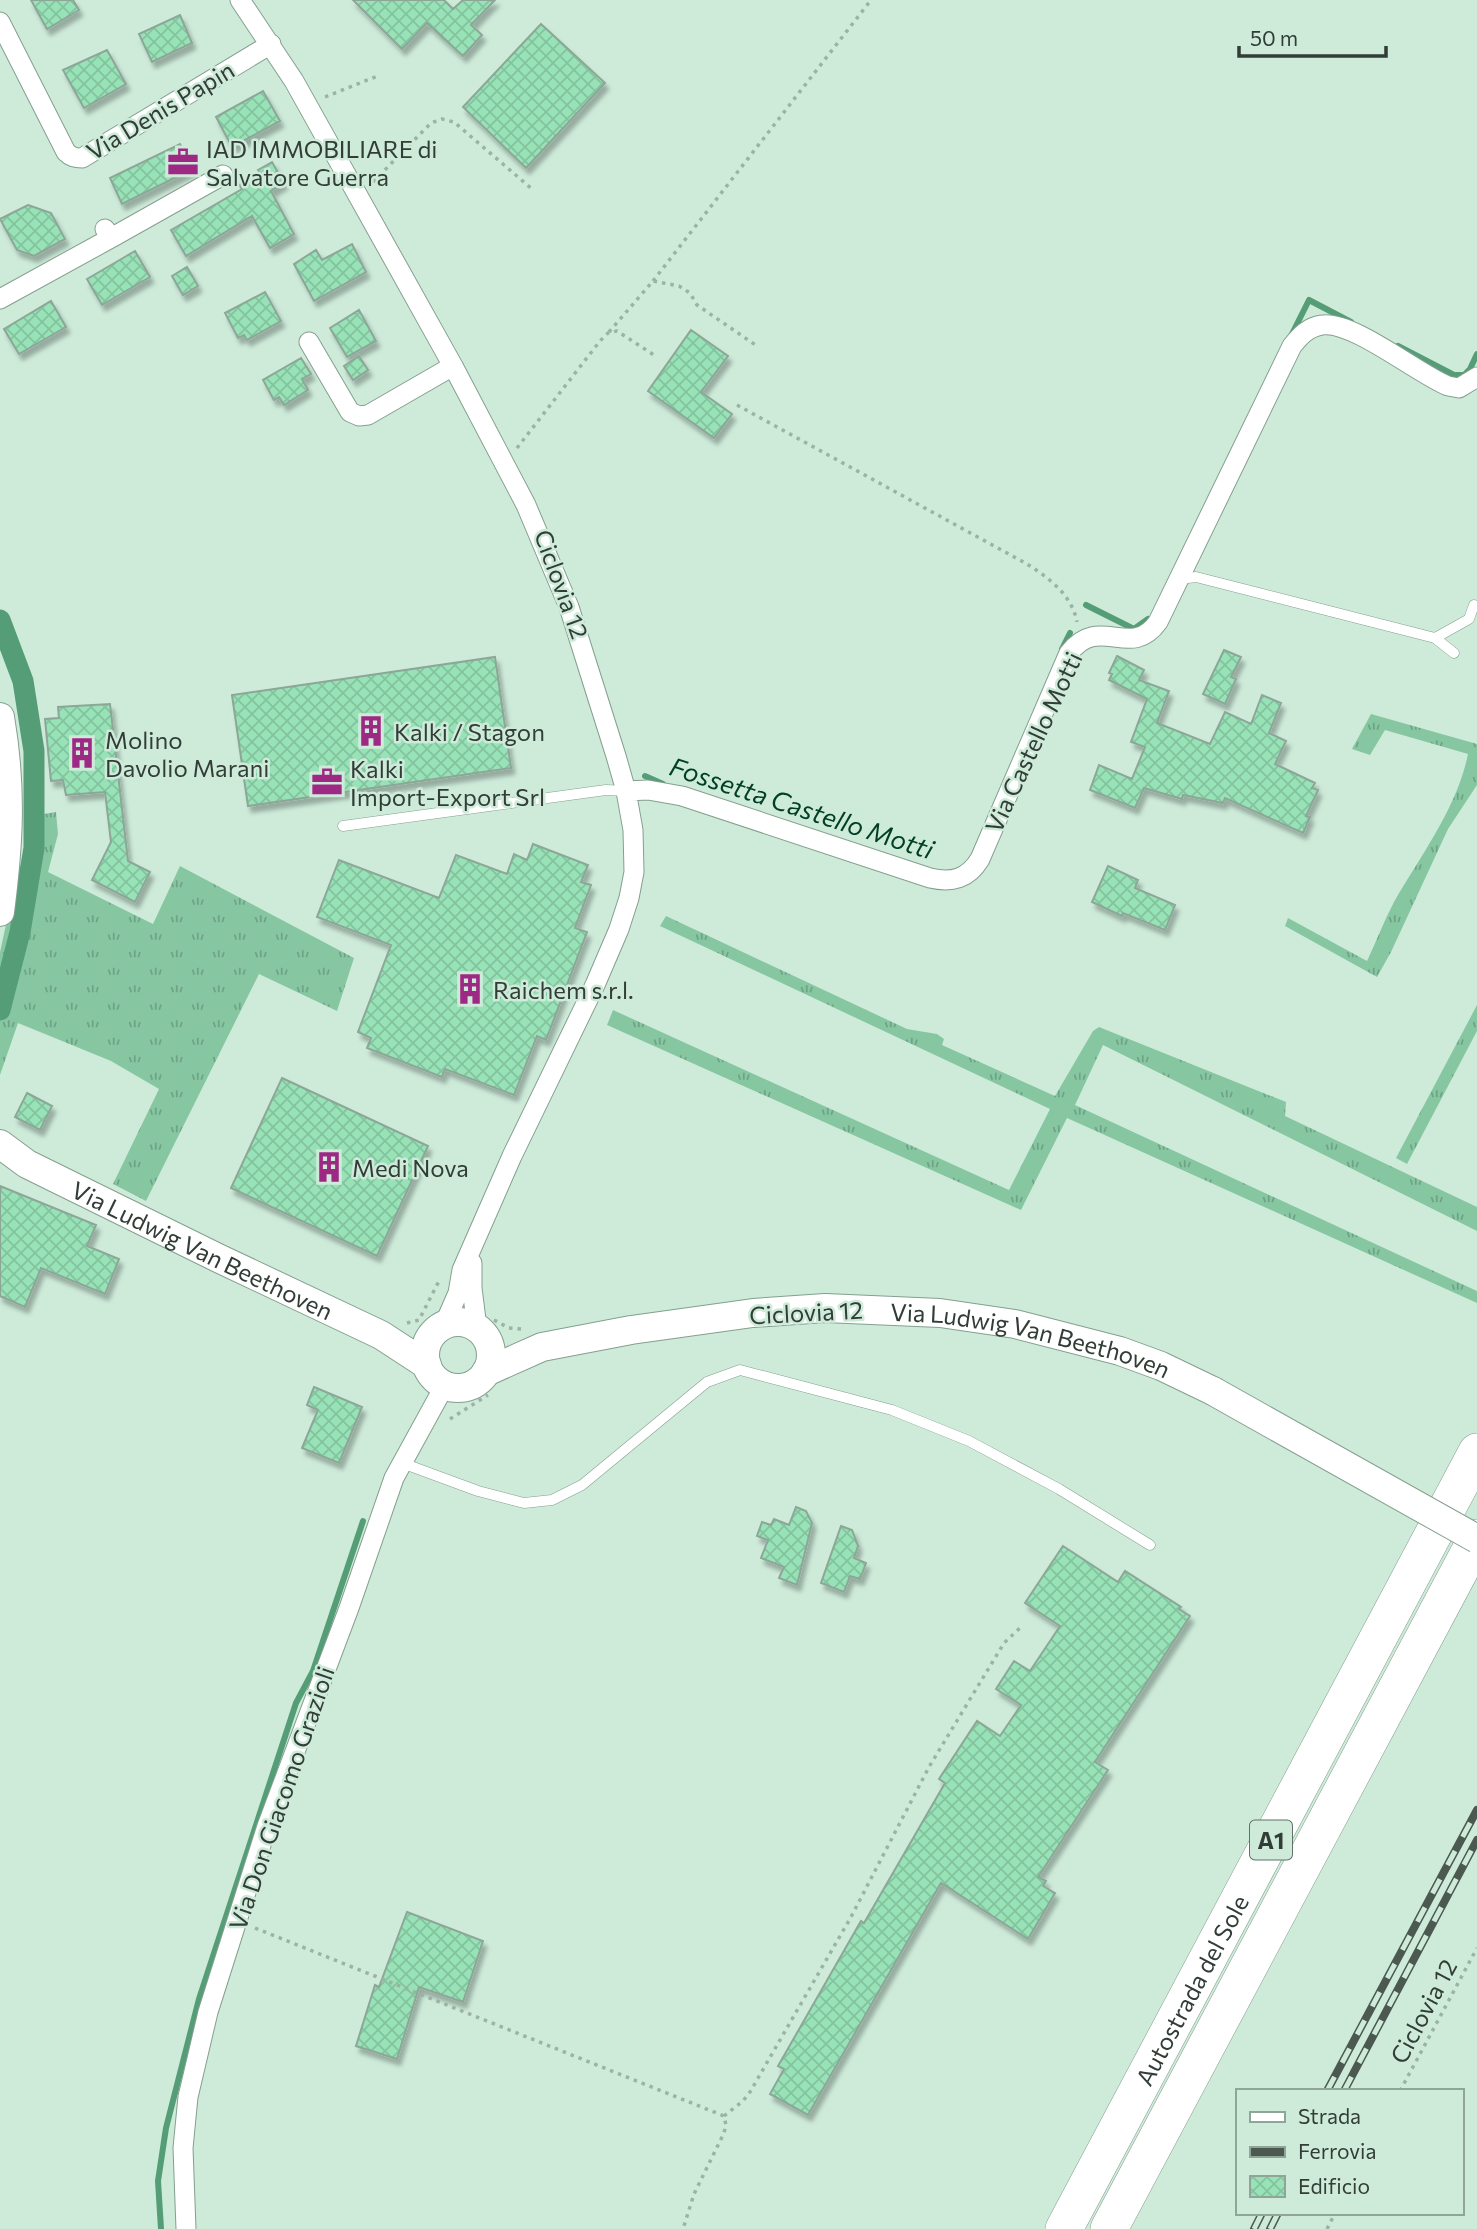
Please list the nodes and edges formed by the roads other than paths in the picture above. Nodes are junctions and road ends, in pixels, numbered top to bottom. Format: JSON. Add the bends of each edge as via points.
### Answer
{"nodes":[{"id":1,"x":240,"y":0,"type":"edge"},
{"id":2,"x":0,"y":22,"type":"edge"},
{"id":3,"x":271,"y":44,"type":"junction"},
{"id":4,"x":223,"y":175,"type":"dead end"},
{"id":5,"x":0,"y":299,"type":"edge"},
{"id":6,"x":309,"y":342,"type":"dead end"},
{"id":7,"x":453,"y":366,"type":"junction"},
{"id":8,"x":1477,"y":377,"type":"edge"},
{"id":9,"x":1179,"y":579,"type":"junction"},
{"id":10,"x":1474,"y":605,"type":"dead end"},
{"id":11,"x":1473,"y":619,"type":"edge"},
{"id":12,"x":1435,"y":638,"type":"junction"},
{"id":13,"x":1454,"y":653,"type":"dead end"},
{"id":14,"x":0,"y":718,"type":"edge"},
{"id":15,"x":626,"y":791,"type":"junction"},
{"id":16,"x":343,"y":826,"type":"dead end"},
{"id":17,"x":0,"y":912,"type":"edge"},
{"id":18,"x":0,"y":1144,"type":"edge"},
{"id":19,"x":13,"y":1161,"type":"edge"},
{"id":20,"x":472,"y":1249,"type":"junction"},
{"id":21,"x":484,"y":1327,"type":"junction"},
{"id":22,"x":393,"y":1329,"type":"junction"},
{"id":23,"x":439,"y":1329,"type":"junction"},
{"id":24,"x":547,"y":1346,"type":"junction"},
{"id":25,"x":436,"y":1375,"type":"junction"},
{"id":26,"x":488,"y":1382,"type":"junction"},
{"id":27,"x":1477,"y":1452,"type":"edge"},
{"id":28,"x":402,"y":1463,"type":"junction"},
{"id":29,"x":1477,"y":1538,"type":"edge"},
{"id":30,"x":1150,"y":1545,"type":"dead end"},
{"id":31,"x":186,"y":2229,"type":"edge"},
{"id":32,"x":1064,"y":2229,"type":"edge"},
{"id":33,"x":1109,"y":2229,"type":"edge"}],
"edges":[{"from":1,"to":3,"type":"street"},
{"from":2,"to":3,"type":"street","name":"Via Denis Papin","via":[[66,152],[77,158]]},
{"from":3,"to":7,"type":"street"},
{"from":4,"to":5,"type":"street","via":[[108,233]]},
{"from":6,"to":7,"type":"street","via":[[350,412],[359,416]]},
{"from":7,"to":15,"type":"street","via":[[547,551]]},
{"from":8,"to":9,"type":"street","name":"Via Castello Motti","via":[[1459,388],[1448,386],[1345,329],[1323,325],[1303,334],[1292,346]]},
{"from":9,"to":12,"type":"lane","via":[[1196,577]]},
{"from":9,"to":15,"type":"street","name":"Via Castello Motti","via":[[1150,633],[1136,639],[1091,637],[1076,644],[980,859],[959,879],[930,878],[682,796]]},
{"from":10,"to":11,"type":"lane"},
{"from":11,"to":12,"type":"lane"},
{"from":12,"to":13,"type":"lane"},
{"from":14,"to":17,"type":"street","via":[[9,788]]},
{"from":15,"to":16,"type":"lane"},
{"from":15,"to":20,"type":"street","via":[[634,830],[634,872],[619,929]]},
{"from":18,"to":19,"type":"street","name":"Via Ludwig Van Beethoven"},
{"from":19,"to":22,"type":"street","name":"Via Ludwig Van Beethoven","via":[[218,1258]]},
{"from":20,"to":21,"type":"street","via":[[472,1288]]},
{"from":20,"to":23,"type":"street","via":[[458,1293]]},
{"from":21,"to":23,"type":"street","name":"Via Ludwig Van Beethoven","via":[[461,1322]]},
{"from":21,"to":24,"type":"street","name":"Via Ludwig Van Beethoven"},
{"from":21,"to":26,"type":"street","via":[[491,1352]]},
{"from":22,"to":23,"type":"street","name":"Via Ludwig Van Beethoven","via":[[409,1335]]},
{"from":22,"to":25,"type":"street","name":"Via Ludwig Van Beethoven"},
{"from":23,"to":25,"type":"street","via":[[426,1348]]},
{"from":24,"to":26,"type":"street","name":"Via Ludwig Van Beethoven"},
{"from":24,"to":29,"type":"street","name":"Via Ludwig Van Beethoven","bridge":true,"via":[[753,1313],[825,1308],[940,1313],[1015,1324],[1091,1342],[1161,1366]]},
{"from":25,"to":26,"type":"street","name":"Via Ludwig Van Beethoven","via":[[457,1388],[478,1380]]},
{"from":25,"to":28,"type":"street","name":"Via Don Giacomo Grazioli","via":[[431,1411]]},
{"from":27,"to":32,"type":"highway","name":"Autostrada del Sole","number":"A1"},
{"from":28,"to":30,"type":"lane","via":[[524,1503],[552,1500],[582,1485],[708,1382],[740,1370],[892,1410],[969,1441]]},
{"from":28,"to":31,"type":"street","name":"Via Don Giacomo Grazioli","via":[[267,1826],[208,2012],[188,2097],[183,2148]]},
{"from":29,"to":33,"type":"highway","name":"Autostrada del Sole","number":"A1"}]}
